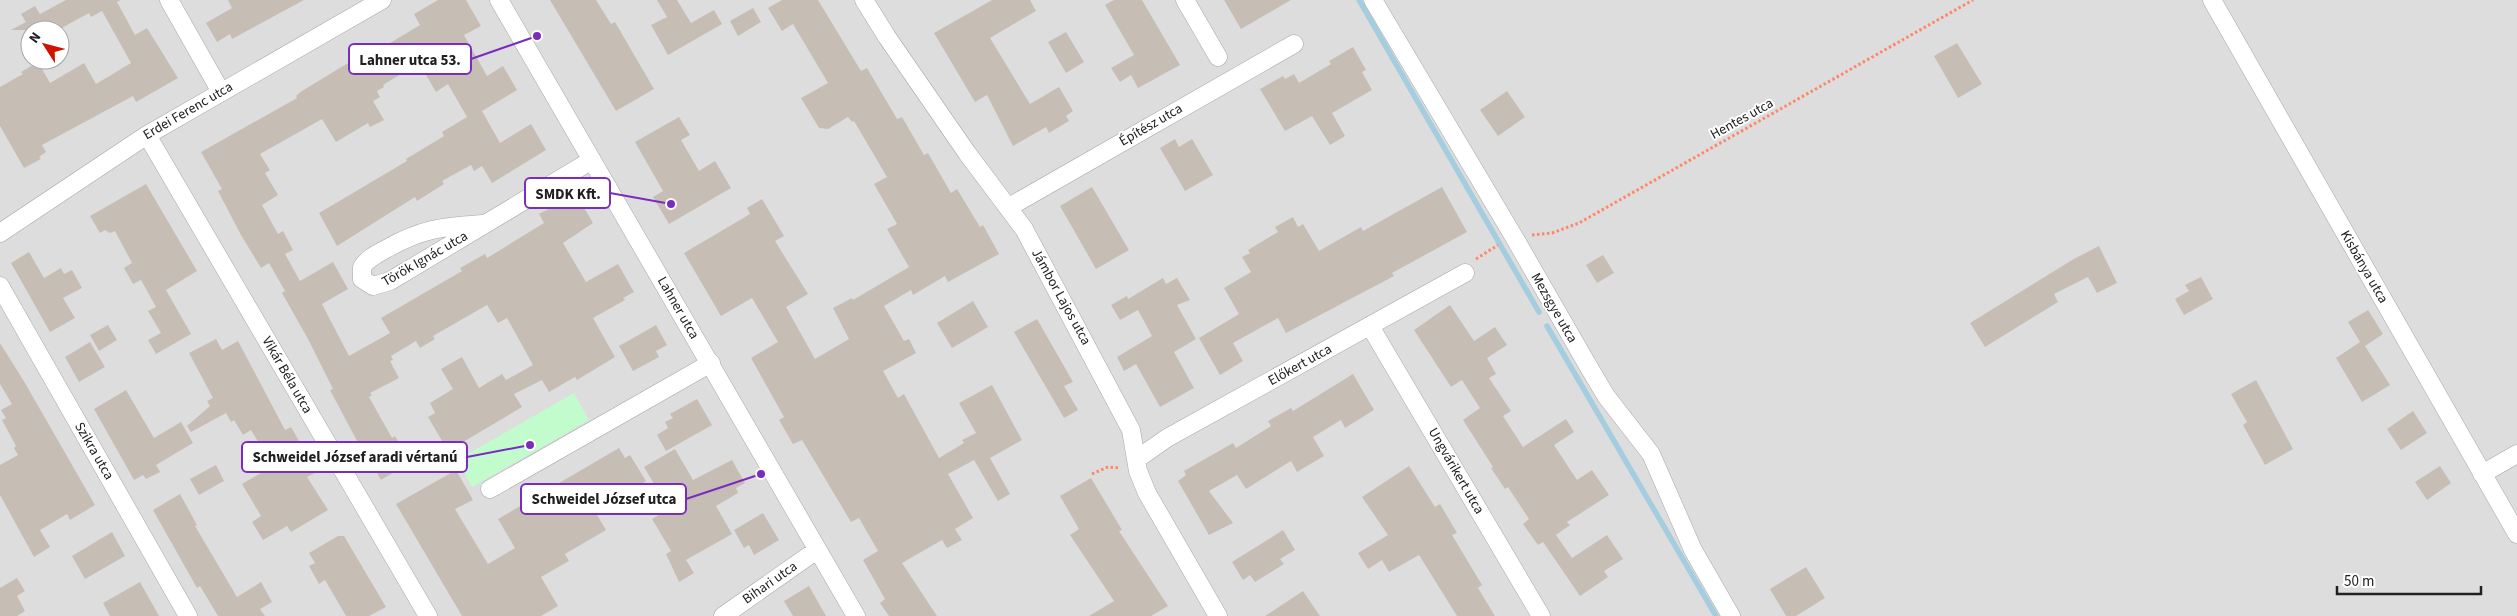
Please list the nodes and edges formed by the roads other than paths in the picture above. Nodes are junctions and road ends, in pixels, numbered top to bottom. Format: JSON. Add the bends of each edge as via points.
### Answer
{"nodes":[{"id":1,"x":169,"y":0,"type":"edge"},
{"id":2,"x":382,"y":0,"type":"edge"},
{"id":3,"x":499,"y":0,"type":"edge"},
{"id":4,"x":864,"y":0,"type":"edge"},
{"id":5,"x":1185,"y":0,"type":"edge"},
{"id":6,"x":1373,"y":0,"type":"edge"},
{"id":7,"x":2212,"y":0,"type":"edge"},
{"id":8,"x":1294,"y":44,"type":"dead end"},
{"id":9,"x":1218,"y":57,"type":"dead end"},
{"id":10,"x":221,"y":92,"type":"junction"},
{"id":11,"x":146,"y":135,"type":"junction"},
{"id":12,"x":592,"y":160,"type":"junction"},
{"id":13,"x":1009,"y":207,"type":"junction"},
{"id":14,"x":482,"y":224,"type":"junction"},
{"id":15,"x":2,"y":226,"type":"edge"},
{"id":16,"x":1465,"y":273,"type":"road end"},
{"id":17,"x":0,"y":286,"type":"edge"},
{"id":18,"x":1370,"y":326,"type":"junction"},
{"id":19,"x":711,"y":363,"type":"junction"},
{"id":20,"x":2517,"y":454,"type":"edge"},
{"id":21,"x":1137,"y":459,"type":"junction"},
{"id":22,"x":2482,"y":474,"type":"junction"},
{"id":23,"x":490,"y":489,"type":"dead end"},
{"id":24,"x":2517,"y":534,"type":"edge"},
{"id":25,"x":818,"y":550,"type":"junction"},
{"id":26,"x":188,"y":616,"type":"edge"},
{"id":27,"x":428,"y":616,"type":"edge"},
{"id":28,"x":723,"y":616,"type":"edge"},
{"id":29,"x":856,"y":616,"type":"edge"},
{"id":30,"x":1218,"y":616,"type":"edge"},
{"id":31,"x":1541,"y":616,"type":"edge"},
{"id":32,"x":1731,"y":616,"type":"edge"}],
"edges":[{"from":1,"to":10,"type":"street"},
{"from":2,"to":10,"type":"street","name":"Erdei Ferenc utca"},
{"from":3,"to":12,"type":"street","name":"Lahner utca"},
{"from":4,"to":13,"type":"street","name":"Jámbor Lajos utca","via":[[966,153]]},
{"from":5,"to":9,"type":"street"},
{"from":6,"to":32,"type":"street","name":"Mezsgye utca","via":[[1602,388],[1651,454],[1693,550]]},
{"from":7,"to":22,"type":"street","name":"Kisbánya utca"},
{"from":8,"to":13,"type":"street","name":"Építész utca"},
{"from":10,"to":11,"type":"street","name":"Erdei Ferenc utca"},
{"from":11,"to":15,"type":"street","name":"Erdei Ferenc utca"},
{"from":11,"to":27,"type":"street","name":"Vikár Béla utca"},
{"from":12,"to":14,"type":"street","name":"Török Ignác utca"},
{"from":12,"to":19,"type":"street","name":"Lahner utca"},
{"from":13,"to":21,"type":"street","name":"Jámbor Lajos utca","via":[[1111,389],[1131,430]]},
{"from":14,"to":14,"type":"street","name":"Török Ignác utca","via":[[387,283],[372,286],[362,279],[362,267],[368,259],[412,235],[432,228]]},
{"from":16,"to":18,"type":"street","name":"Előkert utca"},
{"from":17,"to":26,"type":"street","name":"Szikra utca"},
{"from":18,"to":21,"type":"street","name":"Előkert utca","via":[[1167,438]]},
{"from":18,"to":31,"type":"street","name":"Ungvárikert utca"},
{"from":19,"to":23,"type":"street"},
{"from":19,"to":25,"type":"street","name":"Lahner utca"},
{"from":20,"to":22,"type":"street"},
{"from":21,"to":30,"type":"street","name":"Jámbor Lajos utca","via":[[1147,494]]},
{"from":22,"to":24,"type":"street","name":"Kisbánya utca"},
{"from":25,"to":28,"type":"street","name":"Bihari utca"},
{"from":25,"to":29,"type":"street","name":"Lahner utca"}]}
